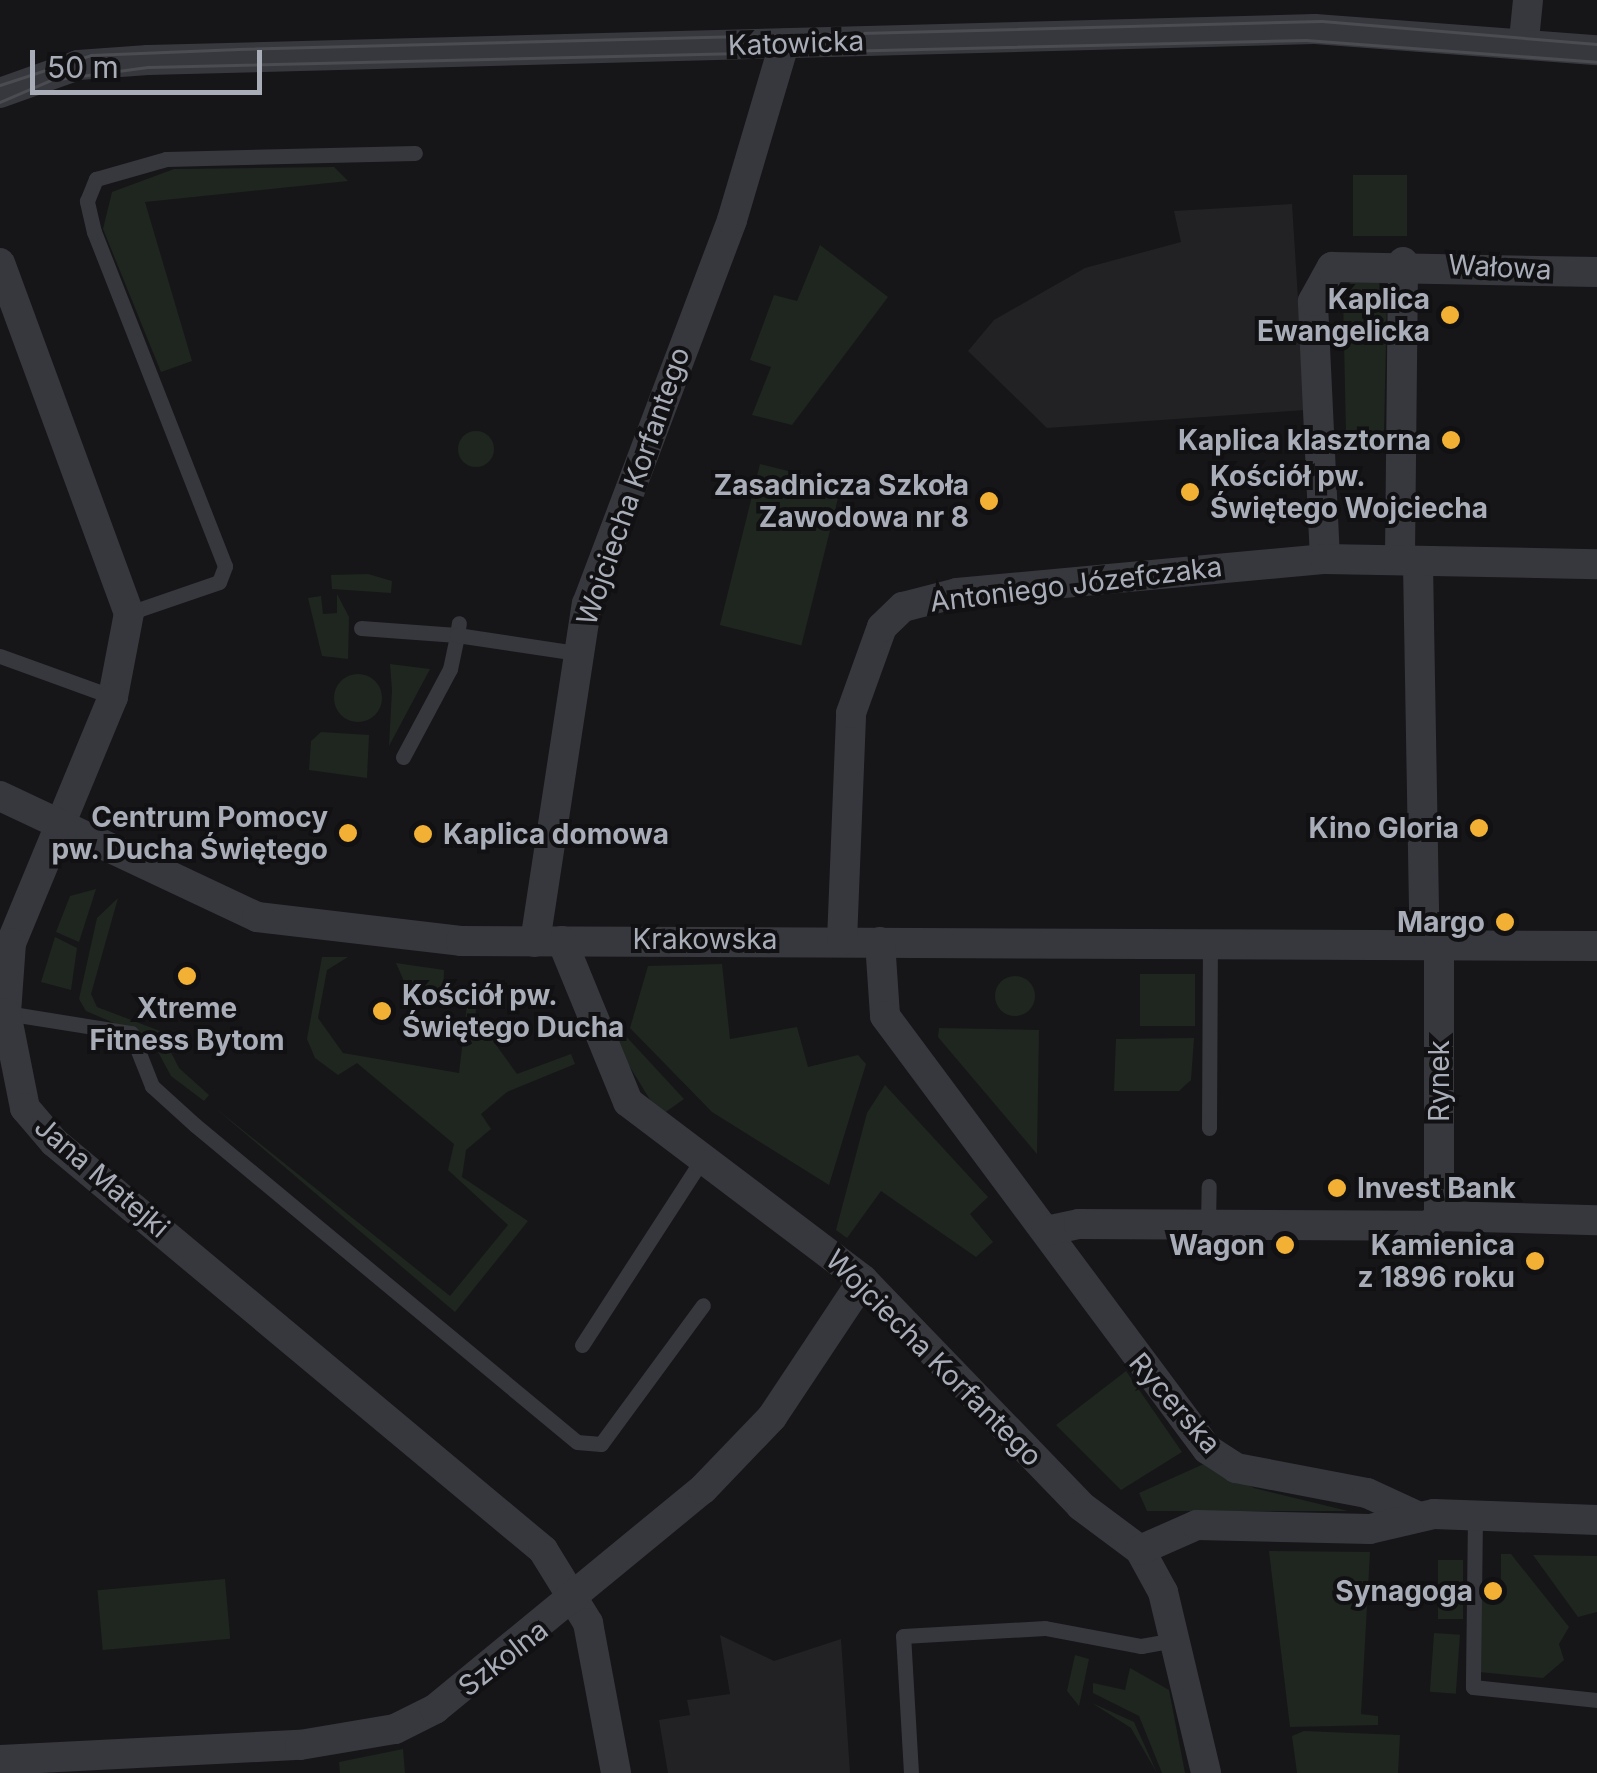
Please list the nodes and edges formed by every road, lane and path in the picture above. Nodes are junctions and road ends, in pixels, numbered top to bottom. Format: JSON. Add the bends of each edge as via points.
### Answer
{"nodes":[{"id":1,"x":1528,"y":0,"type":"edge"},
{"id":2,"x":1524,"y":40,"type":"junction"},
{"id":3,"x":784,"y":44,"type":"junction"},
{"id":4,"x":1597,"y":50,"type":"edge"},
{"id":5,"x":0,"y":93,"type":"edge"},
{"id":6,"x":415,"y":153,"type":"dead end"},
{"id":7,"x":1403,"y":262,"type":"junction"},
{"id":8,"x":0,"y":264,"type":"edge"},
{"id":9,"x":1597,"y":272,"type":"edge"},
{"id":10,"x":1325,"y":559,"type":"junction"},
{"id":11,"x":1409,"y":560,"type":"junction"},
{"id":12,"x":1597,"y":564,"type":"edge"},
{"id":13,"x":129,"y":613,"type":"junction"},
{"id":14,"x":361,"y":628,"type":"dead end"},
{"id":15,"x":458,"y":629,"type":"junction"},
{"id":16,"x":576,"y":653,"type":"junction"},
{"id":17,"x":0,"y":656,"type":"edge"},
{"id":18,"x":113,"y":697,"type":"junction"},
{"id":19,"x":402,"y":756,"type":"dead end"},
{"id":20,"x":0,"y":796,"type":"edge"},
{"id":21,"x":62,"y":822,"type":"junction"},
{"id":22,"x":549,"y":941,"type":"junction"},
{"id":23,"x":842,"y":941,"type":"junction"},
{"id":24,"x":880,"y":942,"type":"junction"},
{"id":25,"x":1210,"y":946,"type":"junction"},
{"id":26,"x":1597,"y":946,"type":"edge"},
{"id":27,"x":1438,"y":947,"type":"junction"},
{"id":28,"x":6,"y":1014,"type":"junction"},
{"id":29,"x":1209,"y":1128,"type":"dead end"},
{"id":30,"x":701,"y":1161,"type":"junction"},
{"id":31,"x":1208,"y":1186,"type":"dead end"},
{"id":32,"x":1440,"y":1216,"type":"junction"},
{"id":33,"x":1597,"y":1220,"type":"edge"},
{"id":34,"x":1208,"y":1225,"type":"junction"},
{"id":35,"x":1046,"y":1232,"type":"junction"},
{"id":36,"x":863,"y":1280,"type":"junction"},
{"id":37,"x":702,"y":1306,"type":"dead end"},
{"id":38,"x":582,"y":1345,"type":"dead end"},
{"id":39,"x":1415,"y":1515,"type":"junction"},
{"id":40,"x":1475,"y":1516,"type":"junction"},
{"id":41,"x":1597,"y":1520,"type":"edge"},
{"id":42,"x":1140,"y":1550,"type":"junction"},
{"id":43,"x":579,"y":1598,"type":"junction"},
{"id":44,"x":1175,"y":1640,"type":"junction"},
{"id":45,"x":1597,"y":1700,"type":"edge"},
{"id":46,"x":0,"y":1760,"type":"edge"},
{"id":47,"x":616,"y":1773,"type":"edge"},
{"id":48,"x":911,"y":1773,"type":"edge"},
{"id":49,"x":1206,"y":1773,"type":"edge"}],
"edges":[{"from":1,"to":2,"type":"street"},
{"from":2,"to":3,"type":"street","name":"Katowicka","via":[[1315,29]]},
{"from":2,"to":4,"type":"street","name":"Katowicka"},
{"from":3,"to":5,"type":"street","name":"Katowicka","via":[[94,62]]},
{"from":3,"to":16,"type":"street","name":"Wojciecha Korfantego","via":[[732,220],[618,511]]},
{"from":6,"to":13,"type":"lane","via":[[166,159],[96,179],[87,200],[94,232],[225,566],[219,582]]},
{"from":7,"to":9,"type":"street","name":"Wałowa"},
{"from":7,"to":10,"type":"street","name":"Wałowa","via":[[1332,267],[1313,302]]},
{"from":7,"to":11,"type":"street","name":"Rynek"},
{"from":8,"to":13,"type":"street"},
{"from":10,"to":11,"type":"street","name":"Antoniego Józefczaka"},
{"from":10,"to":23,"type":"street","name":"Antoniego Józefczaka","via":[[976,591],[904,607],[882,627],[851,714]]},
{"from":11,"to":12,"type":"street","name":"Antoniego Józefczaka"},
{"from":11,"to":27,"type":"street","name":"Rynek","via":[[1424,925]]},
{"from":13,"to":18,"type":"street","name":"Jana Matejki"},
{"from":14,"to":15,"type":"lane"},
{"from":15,"to":16,"type":"lane"},
{"from":15,"to":19,"type":"lane","via":[[450,669]]},
{"from":16,"to":22,"type":"street","name":"Wojciecha Korfantego"},
{"from":17,"to":18,"type":"lane"},
{"from":18,"to":21,"type":"street","name":"Jana Matejki"},
{"from":20,"to":21,"type":"street","name":"Krakowska"},
{"from":21,"to":22,"type":"street","name":"Krakowska","via":[[257,917]]},
{"from":21,"to":28,"type":"street","name":"Jana Matejki","via":[[11,943]]},
{"from":22,"to":23,"type":"street","name":"Krakowska"},
{"from":22,"to":30,"type":"street","name":"Wojciecha Korfantego","via":[[615,1085]]},
{"from":23,"to":24,"type":"street","name":"Krakowska"},
{"from":24,"to":25,"type":"street","name":"Krakowska"},
{"from":24,"to":35,"type":"street","name":"Rycerska","via":[[885,1016]]},
{"from":25,"to":27,"type":"street","name":"Krakowska"},
{"from":25,"to":29,"type":"lane"},
{"from":26,"to":27,"type":"street"},
{"from":27,"to":32,"type":"street","name":"Rynek"},
{"from":28,"to":37,"type":"lane","via":[[131,1033],[152,1086],[180,1112],[576,1442],[601,1444]]},
{"from":28,"to":43,"type":"street","name":"Jana Matejki","via":[[25,1108],[54,1142],[528,1538]]},
{"from":30,"to":36,"type":"street","name":"Wojciecha Korfantego"},
{"from":30,"to":38,"type":"lane"},
{"from":31,"to":34,"type":"lane"},
{"from":32,"to":33,"type":"street"},
{"from":32,"to":34,"type":"street","via":[[1430,1226]]},
{"from":34,"to":35,"type":"street"},
{"from":35,"to":39,"type":"street","name":"Rycerska","via":[[1207,1449],[1236,1468],[1367,1493]]},
{"from":36,"to":42,"type":"street","name":"Wojciecha Korfantego","via":[[1081,1506]]},
{"from":36,"to":43,"type":"street","name":"Szkolna","via":[[772,1417]]},
{"from":39,"to":40,"type":"street"},
{"from":39,"to":42,"type":"street","via":[[1370,1528],[1182,1526]]},
{"from":40,"to":41,"type":"street"},
{"from":40,"to":45,"type":"lane","via":[[1474,1687]]},
{"from":42,"to":44,"type":"street"},
{"from":43,"to":46,"type":"street","name":"Szkolna","via":[[477,1682],[395,1729],[300,1746]]},
{"from":43,"to":47,"type":"street","name":"Jana Matejki"},
{"from":44,"to":48,"type":"lane","via":[[1140,1646],[1045,1628],[902,1636]]},
{"from":44,"to":49,"type":"street"}]}
